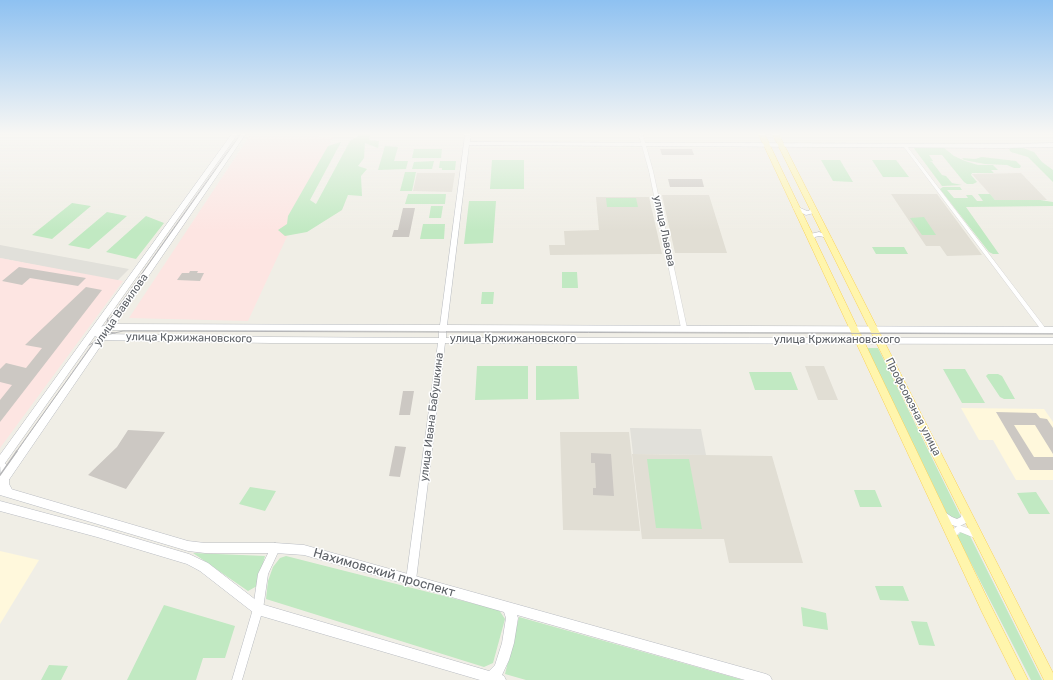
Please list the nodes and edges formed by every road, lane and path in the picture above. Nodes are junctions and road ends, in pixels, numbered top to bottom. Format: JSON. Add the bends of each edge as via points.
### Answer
{"nodes":[{"id":1,"x":211,"y":167,"type":"edge"},
{"id":2,"x":220,"y":167,"type":"edge"},
{"id":3,"x":464,"y":167,"type":"edge"},
{"id":4,"x":650,"y":167,"type":"edge"},
{"id":5,"x":776,"y":167,"type":"edge"},
{"id":6,"x":791,"y":167,"type":"edge"},
{"id":7,"x":920,"y":167,"type":"edge"},
{"id":8,"x":796,"y":208,"type":"junction"},
{"id":9,"x":813,"y":208,"type":"junction"},
{"id":10,"x":811,"y":239,"type":"junction"},
{"id":11,"x":829,"y":239,"type":"junction"},
{"id":12,"x":109,"y":327,"type":"junction"},
{"id":13,"x":444,"y":327,"type":"junction"},
{"id":14,"x":684,"y":328,"type":"junction"},
{"id":15,"x":874,"y":328,"type":"junction"},
{"id":16,"x":853,"y":329,"type":"junction"},
{"id":17,"x":1044,"y":330,"type":"junction"},
{"id":18,"x":1053,"y":330,"type":"edge"},
{"id":19,"x":94,"y":332,"type":"junction"},
{"id":20,"x":102,"y":337,"type":"junction"},
{"id":21,"x":442,"y":339,"type":"junction"},
{"id":22,"x":859,"y":340,"type":"junction"},
{"id":23,"x":880,"y":340,"type":"junction"},
{"id":24,"x":1053,"y":341,"type":"edge"},
{"id":25,"x":0,"y":464,"type":"edge"},
{"id":26,"x":3,"y":480,"type":"edge"},
{"id":27,"x":5,"y":492,"type":"edge"},
{"id":28,"x":3,"y":508,"type":"edge"},
{"id":29,"x":939,"y":510,"type":"junction"},
{"id":30,"x":965,"y":510,"type":"junction"},
{"id":31,"x":953,"y":537,"type":"junction"},
{"id":32,"x":980,"y":542,"type":"junction"},
{"id":33,"x":275,"y":548,"type":"junction"},
{"id":34,"x":411,"y":580,"type":"junction"},
{"id":35,"x":508,"y":608,"type":"junction"},
{"id":36,"x":258,"y":609,"type":"junction"},
{"id":37,"x":496,"y":679,"type":"edge"},
{"id":38,"x":238,"y":680,"type":"edge"},
{"id":39,"x":766,"y":680,"type":"edge"},
{"id":40,"x":1022,"y":680,"type":"edge"},
{"id":41,"x":1050,"y":680,"type":"edge"}],
"edges":[{"from":1,"to":19,"type":"main road","name":"улица Вавилова"},
{"from":2,"to":12,"type":"main road","name":"улица Вавилова"},
{"from":3,"to":13,"type":"street","name":"улица Ивана Бабушкина"},
{"from":4,"to":14,"type":"street","name":"улица Львова"},
{"from":5,"to":8,"type":"main road","name":"Профсоюзная улица"},
{"from":6,"to":9,"type":"main road","name":"Профсоюзная улица"},
{"from":7,"to":17,"type":"street"},
{"from":8,"to":9,"type":"street","via":[[808,213],[812,212]]},
{"from":8,"to":10,"type":"main road","name":"Профсоюзная улица"},
{"from":9,"to":11,"type":"main road","name":"Профсоюзная улица"},
{"from":10,"to":11,"type":"street","via":[[812,235],[818,234]]},
{"from":10,"to":16,"type":"main road","name":"Профсоюзная улица"},
{"from":11,"to":15,"type":"main road","name":"Профсоюзная улица"},
{"from":12,"to":13,"type":"street","name":"улица Кржижановского"},
{"from":12,"to":19,"type":"street","name":"улица Кржижановского"},
{"from":12,"to":20,"type":"main road","name":"улица Вавилова"},
{"from":13,"to":14,"type":"street","name":"улица Кржижановского"},
{"from":13,"to":21,"type":"street","name":"улица Ивана Бабушкина"},
{"from":14,"to":16,"type":"street","name":"улица Кржижановского"},
{"from":15,"to":16,"type":"street","name":"улица Кржижановского"},
{"from":15,"to":17,"type":"street","name":"улица Кржижановского"},
{"from":15,"to":23,"type":"main road","name":"Профсоюзная улица"},
{"from":16,"to":22,"type":"main road","name":"Профсоюзная улица"},
{"from":17,"to":18,"type":"street","name":"улица Кржижановского"},
{"from":19,"to":20,"type":"street"},
{"from":19,"to":25,"type":"main road","name":"улица Вавилова"},
{"from":20,"to":21,"type":"street","name":"улица Кржижановского","via":[[270,340]]},
{"from":20,"to":26,"type":"main road","name":"улица Вавилова"},
{"from":21,"to":22,"type":"street","name":"улица Кржижановского"},
{"from":21,"to":34,"type":"street","name":"улица Ивана Бабушкина"},
{"from":22,"to":23,"type":"street","name":"улица Кржижановского"},
{"from":22,"to":29,"type":"main road","name":"Профсоюзная улица"},
{"from":23,"to":24,"type":"street","name":"улица Кржижановского"},
{"from":23,"to":30,"type":"main road","name":"Профсоюзная улица"},
{"from":25,"to":26,"type":"street","via":[[3,467]]},
{"from":26,"to":27,"type":"street"},
{"from":27,"to":33,"type":"main road","name":"Нахимовский проспект","via":[[188,546]]},
{"from":28,"to":36,"type":"main road","via":[[189,559],[204,567]]},
{"from":29,"to":30,"type":"street","via":[[949,520],[958,523],[965,519]]},
{"from":29,"to":31,"type":"main road","name":"Профсоюзная улица"},
{"from":30,"to":32,"type":"main road","name":"Профсоюзная улица"},
{"from":31,"to":32,"type":"street","via":[[955,530],[963,528],[973,533]]},
{"from":31,"to":40,"type":"main road","name":"Профсоюзная улица"},
{"from":32,"to":41,"type":"main road","name":"Профсоюзная улица"},
{"from":33,"to":34,"type":"main road","name":"Нахимовский проспект","via":[[299,549]]},
{"from":33,"to":36,"type":"street","via":[[263,574]]},
{"from":34,"to":35,"type":"main road","name":"Нахимовский проспект"},
{"from":35,"to":37,"type":"main road","via":[[512,618],[508,643]]},
{"from":35,"to":39,"type":"main road","name":"Нахимовский проспект"},
{"from":36,"to":37,"type":"main road"},
{"from":36,"to":38,"type":"street"}]}
